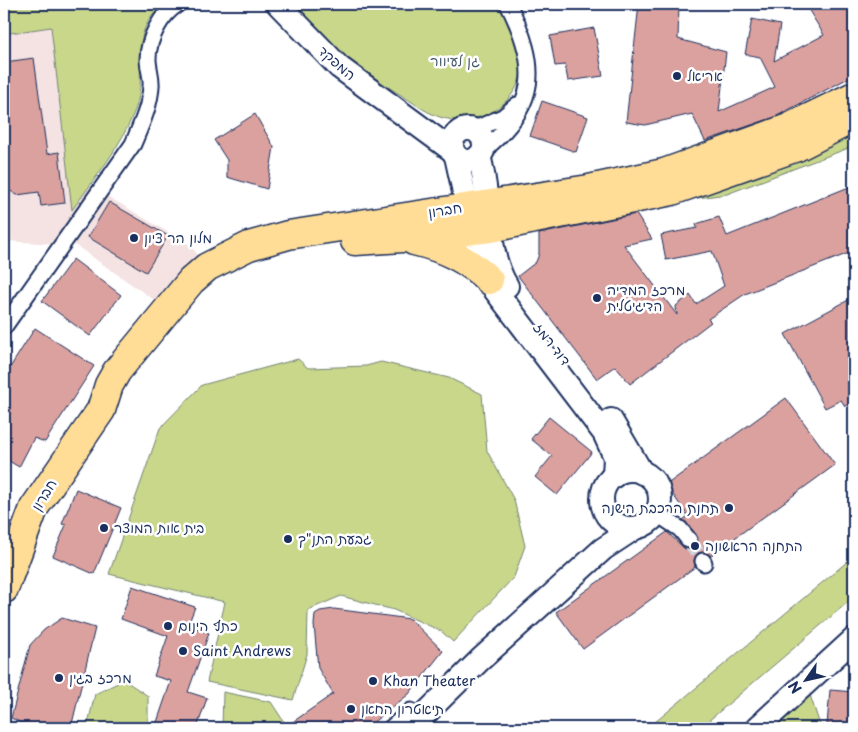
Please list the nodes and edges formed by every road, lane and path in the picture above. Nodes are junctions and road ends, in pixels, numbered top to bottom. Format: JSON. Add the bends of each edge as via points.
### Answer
{"nodes":[{"id":1,"x":178,"y":4,"type":"edge"},
{"id":2,"x":278,"y":4,"type":"edge"},
{"id":3,"x":508,"y":4,"type":"edge"},
{"id":4,"x":854,"y":96,"type":"edge"},
{"id":5,"x":524,"y":99,"type":"junction"},
{"id":6,"x":854,"y":118,"type":"edge"},
{"id":7,"x":460,"y":142,"type":"junction"},
{"id":8,"x":481,"y":153,"type":"junction"},
{"id":9,"x":480,"y":217,"type":"junction"},
{"id":10,"x":403,"y":238,"type":"junction"},
{"id":11,"x":489,"y":280,"type":"junction"},
{"id":12,"x":4,"y":327,"type":"edge"},
{"id":13,"x":101,"y":410,"type":"junction"},
{"id":14,"x":642,"y":473,"type":"junction"},
{"id":15,"x":614,"y":476,"type":"junction"},
{"id":16,"x":662,"y":517,"type":"dead end"},
{"id":17,"x":635,"y":528,"type":"junction"},
{"id":18,"x":688,"y":540,"type":"tunnel mouth"},
{"id":19,"x":4,"y":589,"type":"edge"},
{"id":20,"x":854,"y":639,"type":"edge"},
{"id":21,"x":418,"y":719,"type":"edge"},
{"id":22,"x":392,"y":728,"type":"edge"},
{"id":23,"x":757,"y":728,"type":"edge"}],
"edges":[{"from":1,"to":12,"type":"street","via":[[164,16],[154,33],[148,58],[151,85],[146,115],[133,144]]},
{"from":2,"to":7,"type":"street","name":"המפקד","via":[[339,67],[404,114]]},
{"from":3,"to":5,"type":"street","via":[[529,56],[530,77]]},
{"from":4,"to":9,"type":"highway","name":"חברון","via":[[786,129],[664,173]]},
{"from":5,"to":7,"type":"street","via":[[503,117]]},
{"from":5,"to":8,"type":"street","via":[[506,129]]},
{"from":6,"to":9,"type":"highway","name":"חברון","via":[[797,147],[672,191]]},
{"from":7,"to":8,"type":"street","name":"המפקד","via":[[465,160]]},
{"from":7,"to":9,"type":"street"},
{"from":8,"to":9,"type":"street"},
{"from":9,"to":10,"type":"highway","name":"חברון"},
{"from":9,"to":11,"type":"street","name":"דוד רמז","via":[[479,260]]},
{"from":9,"to":13,"type":"highway","name":"חברון","via":[[288,235],[230,254],[198,275],[143,338],[117,371]]},
{"from":9,"to":14,"type":"street","name":"דוד רמז","via":[[506,284],[609,417]]},
{"from":10,"to":11,"type":"highway","via":[[451,253]]},
{"from":10,"to":13,"type":"highway","name":"חברון","via":[[297,248],[242,264],[191,304],[126,386]]},
{"from":11,"to":15,"type":"street","name":"דוד רמז","via":[[604,433],[615,457]]},
{"from":13,"to":19,"type":"highway","name":"חברון","via":[[34,508]]},
{"from":14,"to":15,"type":"street","via":[[627,471]]},
{"from":14,"to":17,"type":"street","via":[[657,487],[660,505],[651,520]]},
{"from":15,"to":17,"type":"street","via":[[604,490],[604,508],[614,522]]},
{"from":16,"to":18,"type":"street","via":[[680,529]]},
{"from":17,"to":21,"type":"street","via":[[603,549]]},
{"from":20,"to":23,"type":"street"},
{"from":21,"to":22,"type":"street"}]}
